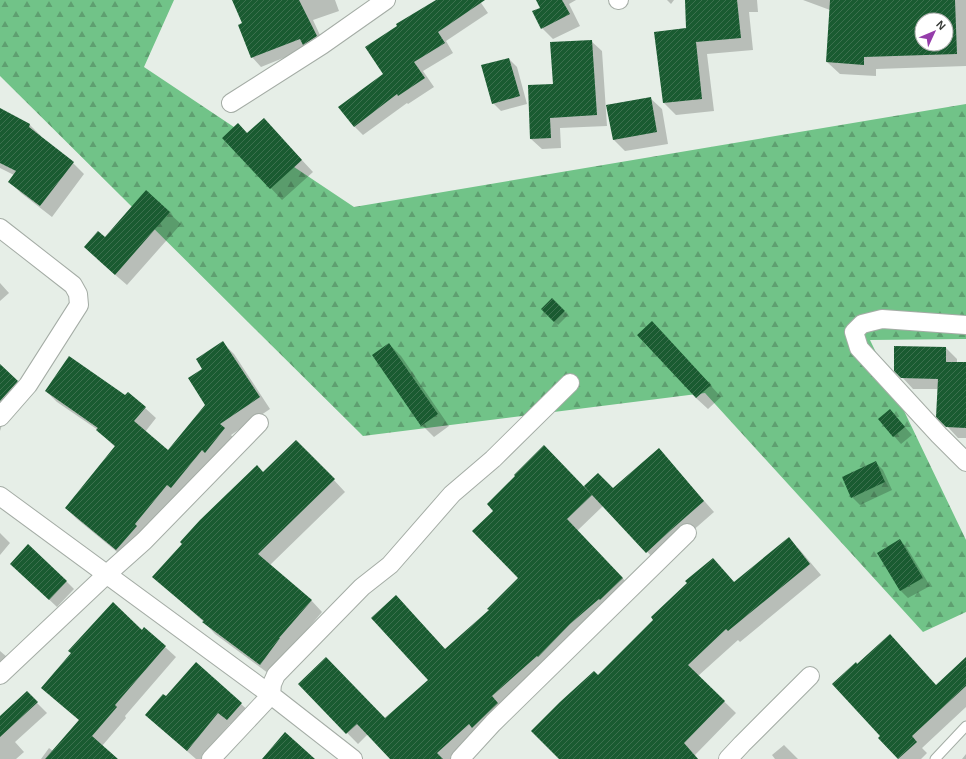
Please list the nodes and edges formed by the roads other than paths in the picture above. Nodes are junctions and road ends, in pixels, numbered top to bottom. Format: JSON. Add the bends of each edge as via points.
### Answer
{"nodes":[{"id":1,"x":386,"y":0,"type":"edge"},
{"id":2,"x":231,"y":103,"type":"dead end"},
{"id":3,"x":0,"y":228,"type":"edge"},
{"id":4,"x":966,"y":325,"type":"edge"},
{"id":5,"x":570,"y":383,"type":"dead end"},
{"id":6,"x":0,"y":417,"type":"edge"},
{"id":7,"x":259,"y":422,"type":"dead end"},
{"id":8,"x":966,"y":462,"type":"edge"},
{"id":9,"x":0,"y":496,"type":"edge"},
{"id":10,"x":687,"y":533,"type":"dead end"},
{"id":11,"x":107,"y":574,"type":"junction"},
{"id":12,"x":0,"y":675,"type":"edge"},
{"id":13,"x":810,"y":676,"type":"dead end"},
{"id":14,"x":271,"y":694,"type":"junction"},
{"id":15,"x":966,"y":726,"type":"edge"},
{"id":16,"x":211,"y":759,"type":"edge"},
{"id":17,"x":353,"y":759,"type":"edge"},
{"id":18,"x":460,"y":759,"type":"edge"},
{"id":19,"x":728,"y":759,"type":"edge"},
{"id":20,"x":935,"y":759,"type":"edge"}],
"edges":[{"from":1,"to":2,"type":"street","via":[[322,45]]},
{"from":3,"to":6,"type":"street","via":[[73,284],[78,294],[79,305],[28,384]]},
{"from":4,"to":8,"type":"street","via":[[882,319],[862,324],[854,332],[859,348]]},
{"from":5,"to":14,"type":"street","via":[[493,459],[452,494],[390,565],[362,587],[276,675]]},
{"from":7,"to":11,"type":"street","via":[[144,541]]},
{"from":9,"to":11,"type":"street"},
{"from":10,"to":18,"type":"street","via":[[493,723]]},
{"from":11,"to":12,"type":"street"},
{"from":11,"to":14,"type":"street"},
{"from":13,"to":19,"type":"street"},
{"from":14,"to":16,"type":"street"},
{"from":14,"to":17,"type":"street"},
{"from":15,"to":20,"type":"lane"}]}
